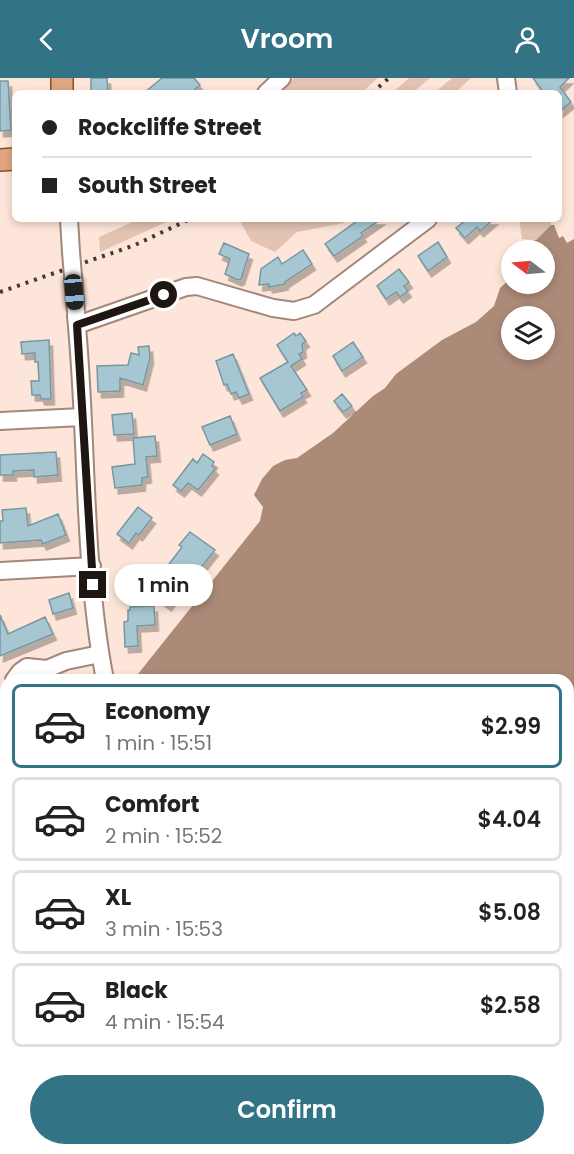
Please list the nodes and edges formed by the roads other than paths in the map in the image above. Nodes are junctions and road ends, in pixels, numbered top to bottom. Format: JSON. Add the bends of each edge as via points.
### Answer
{"nodes":[{"id":1,"x":282,"y":78,"type":"edge"},
{"id":2,"x":269,"y":90,"type":"edge"},
{"id":3,"x":69,"y":222,"type":"edge"},
{"id":4,"x":424,"y":222,"type":"edge"},
{"id":5,"x":76,"y":318,"type":"junction"},
{"id":6,"x":82,"y":417,"type":"junction"},
{"id":7,"x":0,"y":421,"type":"edge"},
{"id":8,"x":92,"y":566,"type":"junction"},
{"id":9,"x":0,"y":571,"type":"edge"},
{"id":10,"x":100,"y":654,"type":"junction"},
{"id":11,"x":18,"y":674,"type":"edge"},
{"id":12,"x":46,"y":674,"type":"edge"},
{"id":13,"x":104,"y":674,"type":"edge"}],
"edges":[{"from":1,"to":2,"type":"street"},
{"from":3,"to":5,"type":"street","bridge":true},
{"from":4,"to":5,"type":"street","via":[[314,304],[294,311],[197,286]]},
{"from":5,"to":6,"type":"street"},
{"from":6,"to":7,"type":"street"},
{"from":6,"to":8,"type":"street"},
{"from":8,"to":9,"type":"street"},
{"from":8,"to":10,"type":"street"},
{"from":10,"to":12,"type":"street","via":[[66,661]]},
{"from":10,"to":13,"type":"street"},
{"from":11,"to":12,"type":"street","via":[[27,667]]}]}
